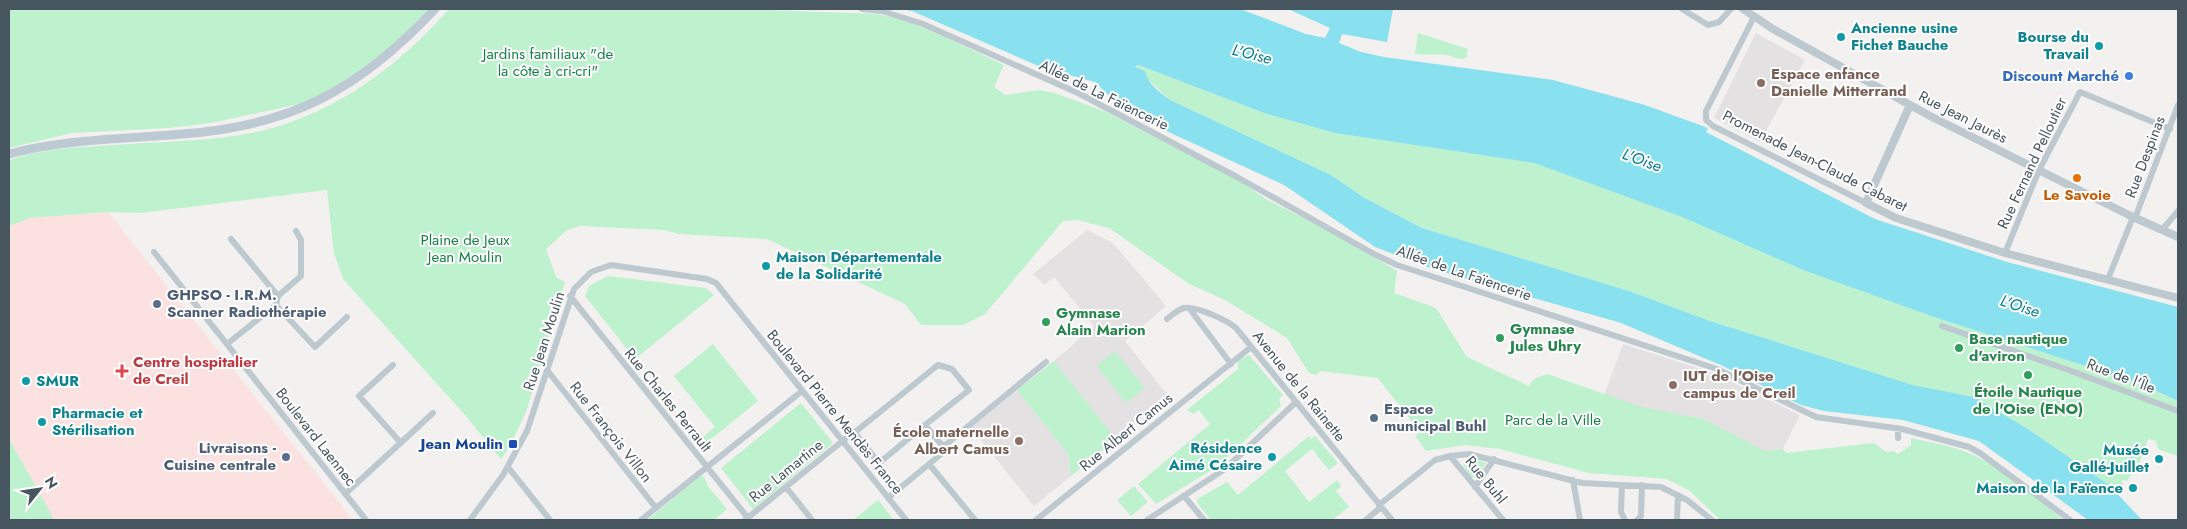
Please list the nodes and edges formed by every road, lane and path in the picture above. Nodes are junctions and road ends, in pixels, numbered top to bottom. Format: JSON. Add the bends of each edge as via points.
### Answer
{"nodes":[{"id":1,"x":435,"y":9,"type":"edge"},
{"id":2,"x":862,"y":9,"type":"edge"},
{"id":3,"x":1682,"y":9,"type":"edge"},
{"id":4,"x":1732,"y":9,"type":"edge"},
{"id":5,"x":1743,"y":9,"type":"edge"},
{"id":6,"x":1754,"y":17,"type":"junction"},
{"id":7,"x":1910,"y":105,"type":"junction"},
{"id":8,"x":2177,"y":108,"type":"edge"},
{"id":9,"x":2170,"y":129,"type":"junction"},
{"id":10,"x":9,"y":154,"type":"edge"},
{"id":11,"x":2039,"y":170,"type":"junction"},
{"id":12,"x":1866,"y":203,"type":"junction"},
{"id":13,"x":2178,"y":211,"type":"edge"},
{"id":14,"x":2134,"y":217,"type":"junction"},
{"id":15,"x":2162,"y":230,"type":"junction"},
{"id":16,"x":296,"y":231,"type":"dead end"},
{"id":17,"x":2178,"y":237,"type":"edge"},
{"id":18,"x":231,"y":239,"type":"dead end"},
{"id":19,"x":154,"y":252,"type":"dead end"},
{"id":20,"x":2005,"y":253,"type":"junction"},
{"id":21,"x":2108,"y":280,"type":"junction"},
{"id":22,"x":278,"y":296,"type":"junction"},
{"id":23,"x":570,"y":296,"type":"junction"},
{"id":24,"x":2178,"y":298,"type":"edge"},
{"id":25,"x":276,"y":305,"type":"junction"},
{"id":26,"x":1189,"y":308,"type":"junction"},
{"id":27,"x":347,"y":317,"type":"dead end"},
{"id":28,"x":745,"y":318,"type":"joint"},
{"id":29,"x":1167,"y":319,"type":"dead end"},
{"id":30,"x":1942,"y":326,"type":"dead end"},
{"id":31,"x":227,"y":344,"type":"junction"},
{"id":32,"x":1251,"y":347,"type":"junction"},
{"id":33,"x":1046,"y":362,"type":"dead end"},
{"id":34,"x":1231,"y":364,"type":"junction"},
{"id":35,"x":393,"y":365,"type":"dead end"},
{"id":36,"x":547,"y":370,"type":"junction"},
{"id":37,"x":802,"y":391,"type":"junction"},
{"id":38,"x":1296,"y":402,"type":"junction"},
{"id":39,"x":2178,"y":411,"type":"edge"},
{"id":40,"x":434,"y":413,"type":"dead end"},
{"id":41,"x":925,"y":425,"type":"junction"},
{"id":42,"x":1898,"y":428,"type":"junction"},
{"id":43,"x":848,"y":437,"type":"junction"},
{"id":44,"x":1898,"y":438,"type":"dead end"},
{"id":45,"x":402,"y":443,"type":"junction"},
{"id":46,"x":941,"y":444,"type":"dead end"},
{"id":47,"x":1450,"y":456,"type":"junction"},
{"id":48,"x":1494,"y":458,"type":"junction"},
{"id":49,"x":929,"y":464,"type":"junction"},
{"id":50,"x":508,"y":467,"type":"junction"},
{"id":51,"x":706,"y":468,"type":"junction"},
{"id":52,"x":1573,"y":480,"type":"junction"},
{"id":53,"x":1622,"y":485,"type":"junction"},
{"id":54,"x":1642,"y":485,"type":"junction"},
{"id":55,"x":786,"y":487,"type":"junction"},
{"id":56,"x":1475,"y":487,"type":"junction"},
{"id":57,"x":345,"y":494,"type":"junction"},
{"id":58,"x":1678,"y":495,"type":"junction"},
{"id":59,"x":1184,"y":496,"type":"junction"},
{"id":60,"x":888,"y":498,"type":"junction"},
{"id":61,"x":1380,"y":506,"type":"junction"},
{"id":62,"x":656,"y":508,"type":"junction"},
{"id":63,"x":746,"y":519,"type":"edge"},
{"id":64,"x":366,"y":520,"type":"edge"},
{"id":65,"x":470,"y":520,"type":"edge"},
{"id":66,"x":550,"y":520,"type":"edge"},
{"id":67,"x":641,"y":520,"type":"edge"},
{"id":68,"x":812,"y":520,"type":"edge"},
{"id":69,"x":906,"y":520,"type":"edge"},
{"id":70,"x":975,"y":520,"type":"edge"},
{"id":71,"x":1036,"y":520,"type":"edge"},
{"id":72,"x":1147,"y":520,"type":"edge"},
{"id":73,"x":1204,"y":520,"type":"edge"},
{"id":74,"x":1366,"y":520,"type":"edge"},
{"id":75,"x":1392,"y":520,"type":"edge"},
{"id":76,"x":1503,"y":520,"type":"edge"},
{"id":77,"x":1580,"y":520,"type":"edge"},
{"id":78,"x":1625,"y":520,"type":"edge"},
{"id":79,"x":1637,"y":520,"type":"edge"},
{"id":80,"x":1677,"y":520,"type":"edge"},
{"id":81,"x":1712,"y":520,"type":"edge"},
{"id":82,"x":2070,"y":520,"type":"edge"}],
"edges":[{"from":1,"to":10,"type":"main road","via":[[368,71],[328,97],[292,113],[214,131],[78,142]]},
{"from":2,"to":42,"type":"street","name":"Allée de La Faïencerie","via":[[923,24],[1078,93],[1397,265],[1711,367],[1816,417]]},
{"from":3,"to":4,"type":"street","via":[[1708,25],[1719,22]]},
{"from":5,"to":6,"type":"street","name":"Rue Jean Jaurès"},
{"from":6,"to":7,"type":"street","name":"Rue Jean Jaurès"},
{"from":6,"to":12,"type":"street","name":"Promenade Jean-Claude Cabaret","via":[[1705,115],[1706,120]]},
{"from":7,"to":11,"type":"street","name":"Rue Jean Jaurès"},
{"from":7,"to":12,"type":"street"},
{"from":8,"to":9,"type":"street","name":"Rue Despinas"},
{"from":9,"to":11,"type":"street","name":"Rue Fernand Pelloutier","via":[[2080,92]]},
{"from":9,"to":14,"type":"street","name":"Rue Despinas"},
{"from":11,"to":14,"type":"street","name":"Rue Jean Jaurès"},
{"from":11,"to":20,"type":"street","name":"Rue Fernand Pelloutier"},
{"from":12,"to":20,"type":"street","name":"Promenade Jean-Claude Cabaret","via":[[1896,218]]},
{"from":13,"to":15,"type":"street"},
{"from":14,"to":15,"type":"street","name":"Rue Jean Jaurès"},
{"from":14,"to":21,"type":"street","name":"Rue Despinas"},
{"from":15,"to":17,"type":"street","name":"Rue Jean Jaurès"},
{"from":16,"to":22,"type":"street","via":[[301,240],[302,273]]},
{"from":18,"to":22,"type":"street"},
{"from":19,"to":31,"type":"street","name":"Boulevard Laennec"},
{"from":20,"to":21,"type":"street","name":"Promenade Jean-Claude Cabaret"},
{"from":21,"to":24,"type":"street","name":"Promenade Jean-Claude Cabaret"},
{"from":22,"to":25,"type":"street"},
{"from":23,"to":28,"type":"street","name":"Rue Jean Moulin","via":[[576,285],[591,272],[606,266],[620,266],[710,280]]},
{"from":23,"to":36,"type":"street","name":"Rue Jean Moulin"},
{"from":23,"to":51,"type":"street","name":"Rue Charles Perrault"},
{"from":25,"to":27,"type":"street","via":[[315,347]]},
{"from":25,"to":31,"type":"street"},
{"from":26,"to":29,"type":"street","via":[[1180,309]]},
{"from":26,"to":32,"type":"street","name":"Avenue de la Rainette","via":[[1229,323]]},
{"from":26,"to":34,"type":"street"},
{"from":28,"to":37,"type":"street","name":"Boulevard Pierre Mendès France"},
{"from":30,"to":39,"type":"street","name":"Rue de l'Île"},
{"from":31,"to":57,"type":"street","name":"Boulevard Laennec"},
{"from":32,"to":34,"type":"street","name":"Rue Albert Camus"},
{"from":32,"to":38,"type":"street","name":"Avenue de la Rainette"},
{"from":33,"to":49,"type":"street","via":[[943,447],[946,450]]},
{"from":34,"to":71,"type":"street","name":"Rue Albert Camus"},
{"from":35,"to":45,"type":"street","via":[[359,396]]},
{"from":36,"to":50,"type":"street","name":"Rue Jean Moulin","via":[[529,424]]},
{"from":36,"to":62,"type":"street","name":"Rue François Villon"},
{"from":37,"to":43,"type":"street","name":"Boulevard Pierre Mendès France"},
{"from":37,"to":51,"type":"street"},
{"from":38,"to":59,"type":"street","via":[[1225,469]]},
{"from":38,"to":61,"type":"street","name":"Avenue de la Rainette"},
{"from":40,"to":45,"type":"street"},
{"from":41,"to":43,"type":"street","via":[[879,463]]},
{"from":41,"to":43,"type":"street","name":"Rue Lamartine","via":[[969,390],[952,369],[938,365]]},
{"from":41,"to":46,"type":"street"},
{"from":42,"to":44,"type":"street"},
{"from":42,"to":82,"type":"street","name":"Allée de La Faïencerie","via":[[1977,451]]},
{"from":43,"to":55,"type":"street","name":"Rue Lamartine"},
{"from":43,"to":60,"type":"street","name":"Boulevard Pierre Mendès France"},
{"from":45,"to":57,"type":"street"},
{"from":47,"to":48,"type":"street","via":[[1475,454]]},
{"from":47,"to":56,"type":"street","name":"Rue Buhl"},
{"from":47,"to":61,"type":"street","via":[[1431,463]]},
{"from":48,"to":52,"type":"street"},
{"from":48,"to":56,"type":"street"},
{"from":49,"to":60,"type":"street"},
{"from":49,"to":70,"type":"street"},
{"from":50,"to":65,"type":"street","name":"Rue Jean Moulin"},
{"from":50,"to":66,"type":"street"},
{"from":51,"to":62,"type":"street"},
{"from":51,"to":63,"type":"street","name":"Rue Charles Perrault"},
{"from":52,"to":53,"type":"street"},
{"from":52,"to":77,"type":"street"},
{"from":53,"to":54,"type":"street"},
{"from":53,"to":78,"type":"street","via":[[1621,512]]},
{"from":54,"to":58,"type":"street"},
{"from":54,"to":79,"type":"street","via":[[1641,516]]},
{"from":55,"to":63,"type":"street","name":"Rue Lamartine"},
{"from":55,"to":68,"type":"street"},
{"from":56,"to":76,"type":"street","name":"Rue Buhl"},
{"from":57,"to":64,"type":"street","name":"Boulevard Laennec"},
{"from":58,"to":80,"type":"street"},
{"from":58,"to":81,"type":"street"},
{"from":59,"to":72,"type":"street"},
{"from":59,"to":73,"type":"street"},
{"from":60,"to":69,"type":"street","name":"Boulevard Pierre Mendès France"},
{"from":61,"to":74,"type":"street"},
{"from":61,"to":75,"type":"street","name":"Avenue de la Rainette"},
{"from":62,"to":67,"type":"street"}]}
